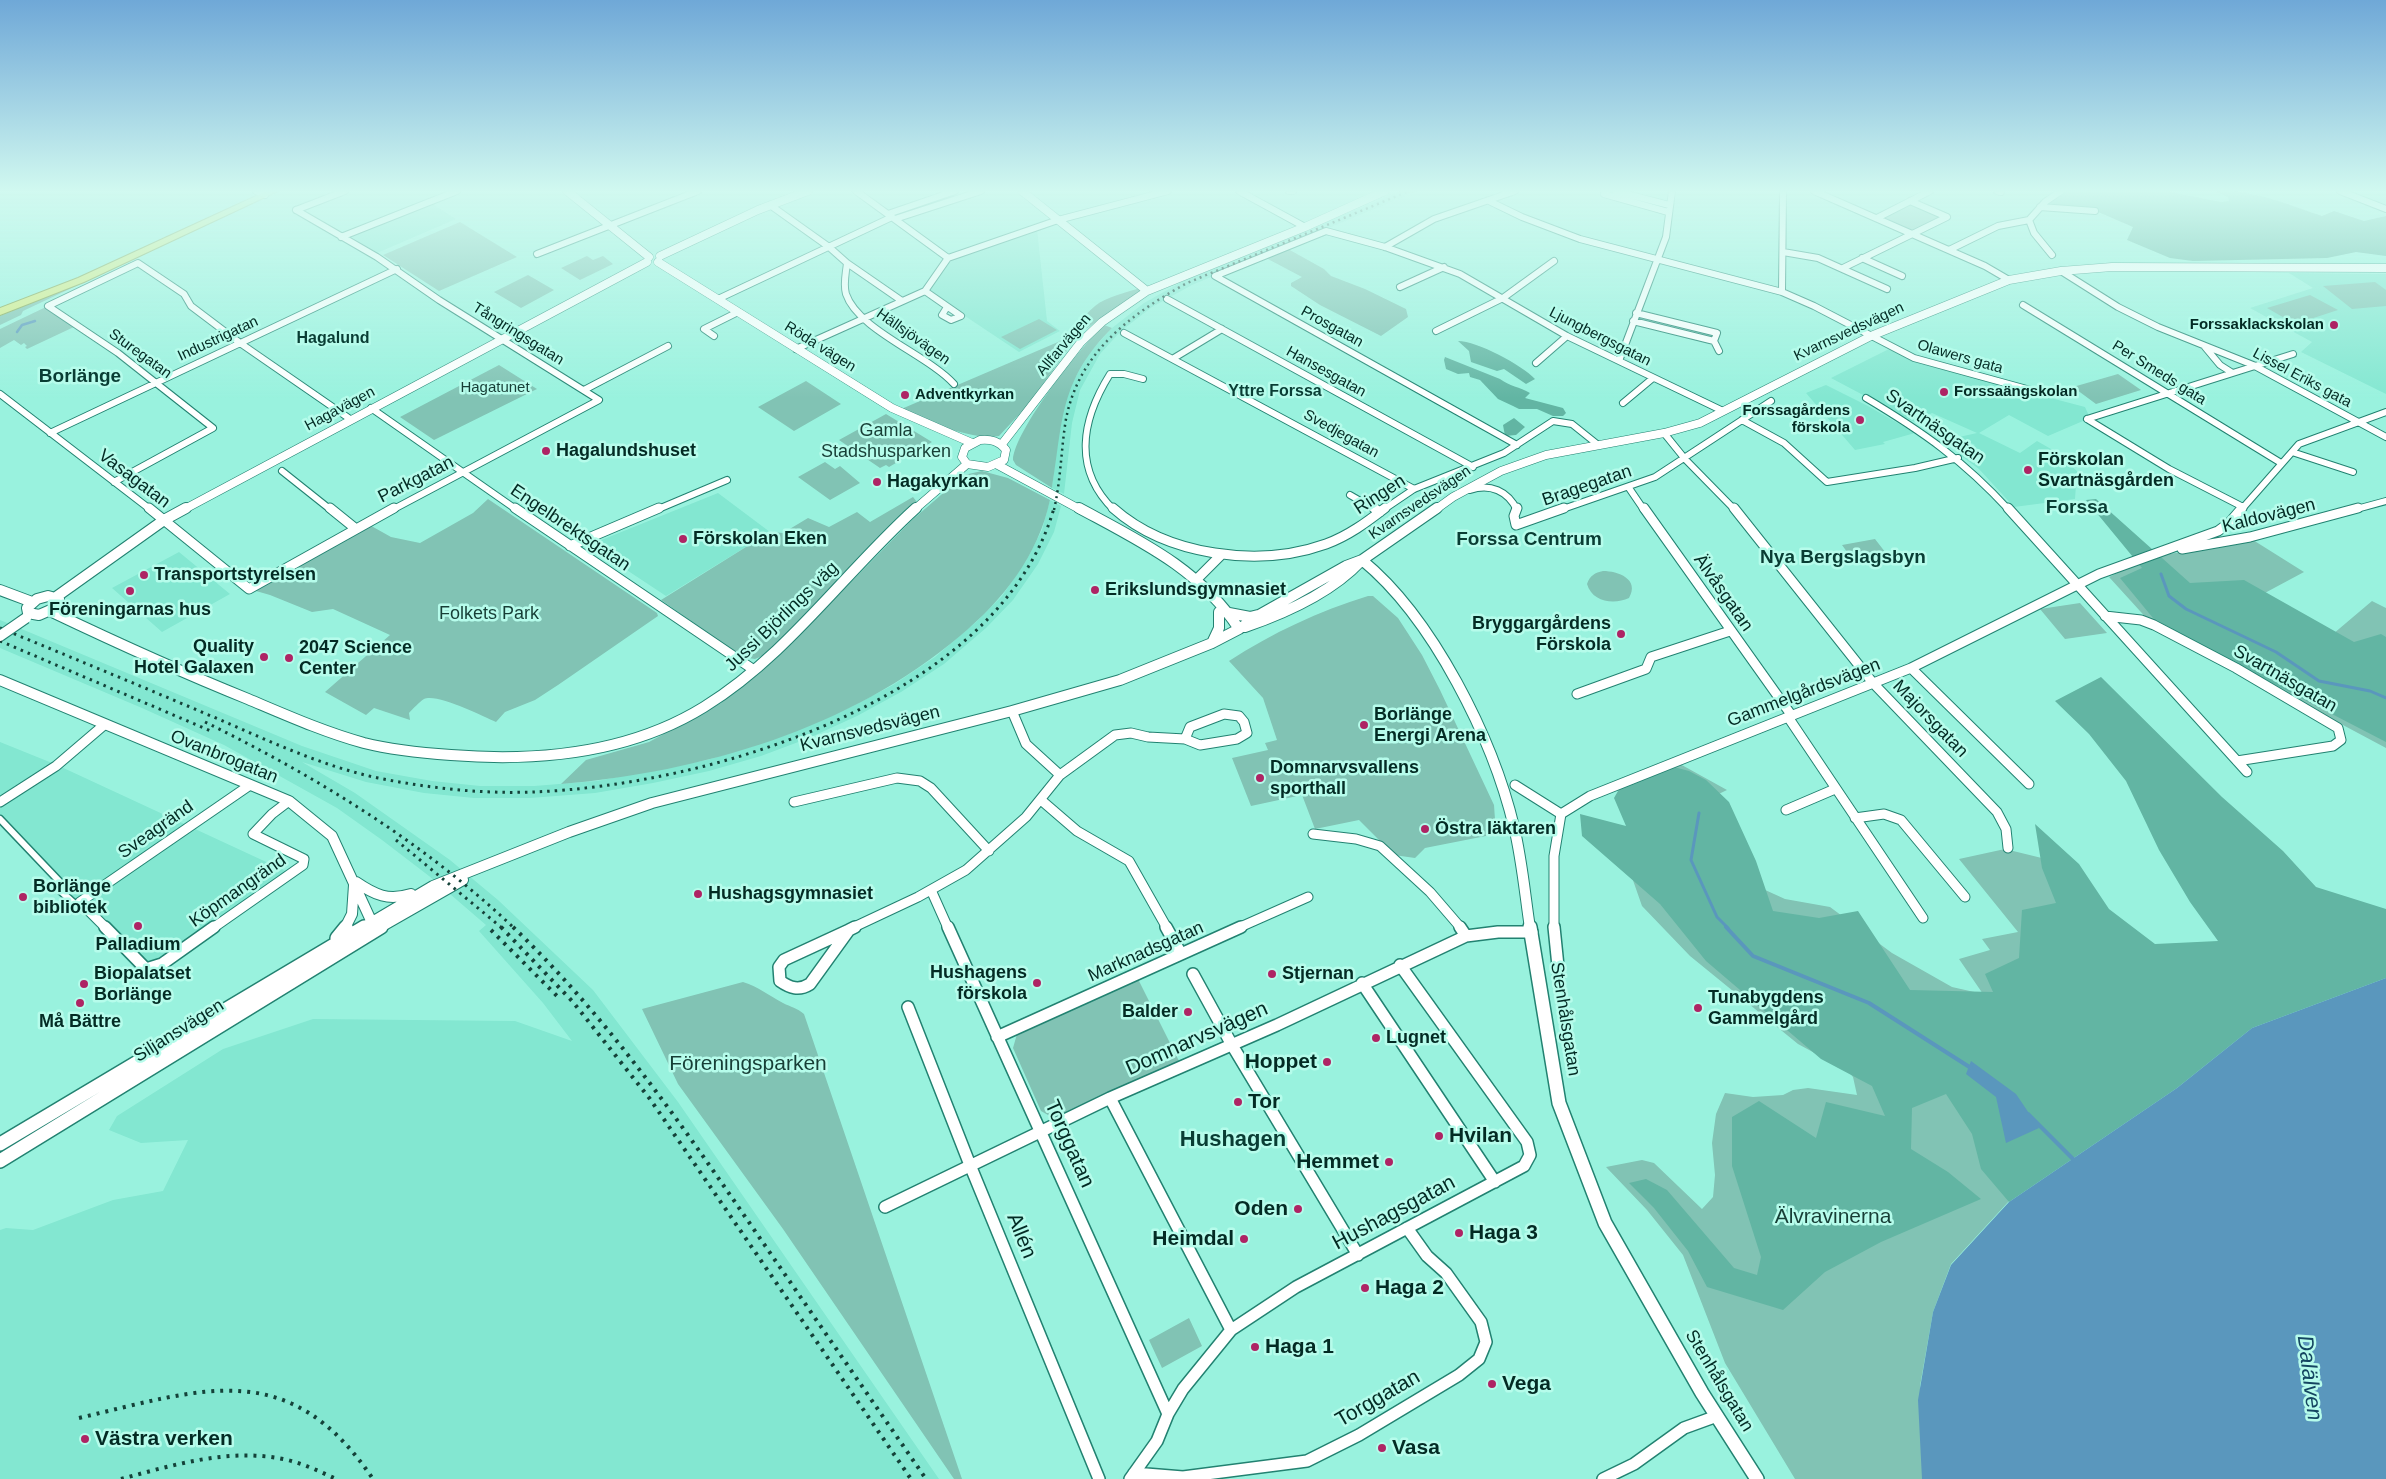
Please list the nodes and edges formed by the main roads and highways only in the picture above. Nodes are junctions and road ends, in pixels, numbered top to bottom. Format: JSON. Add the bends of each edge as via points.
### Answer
{"nodes":[{"id":1,"x":111,"y":260,"type":"edge"},
{"id":2,"x":122,"y":260,"type":"edge"},
{"id":3,"x":0,"y":305,"type":"edge"},
{"id":4,"x":0,"y":312,"type":"edge"}],
"edges":[{"from":1,"to":3,"type":"highway"},
{"from":2,"to":4,"type":"highway"}]}
